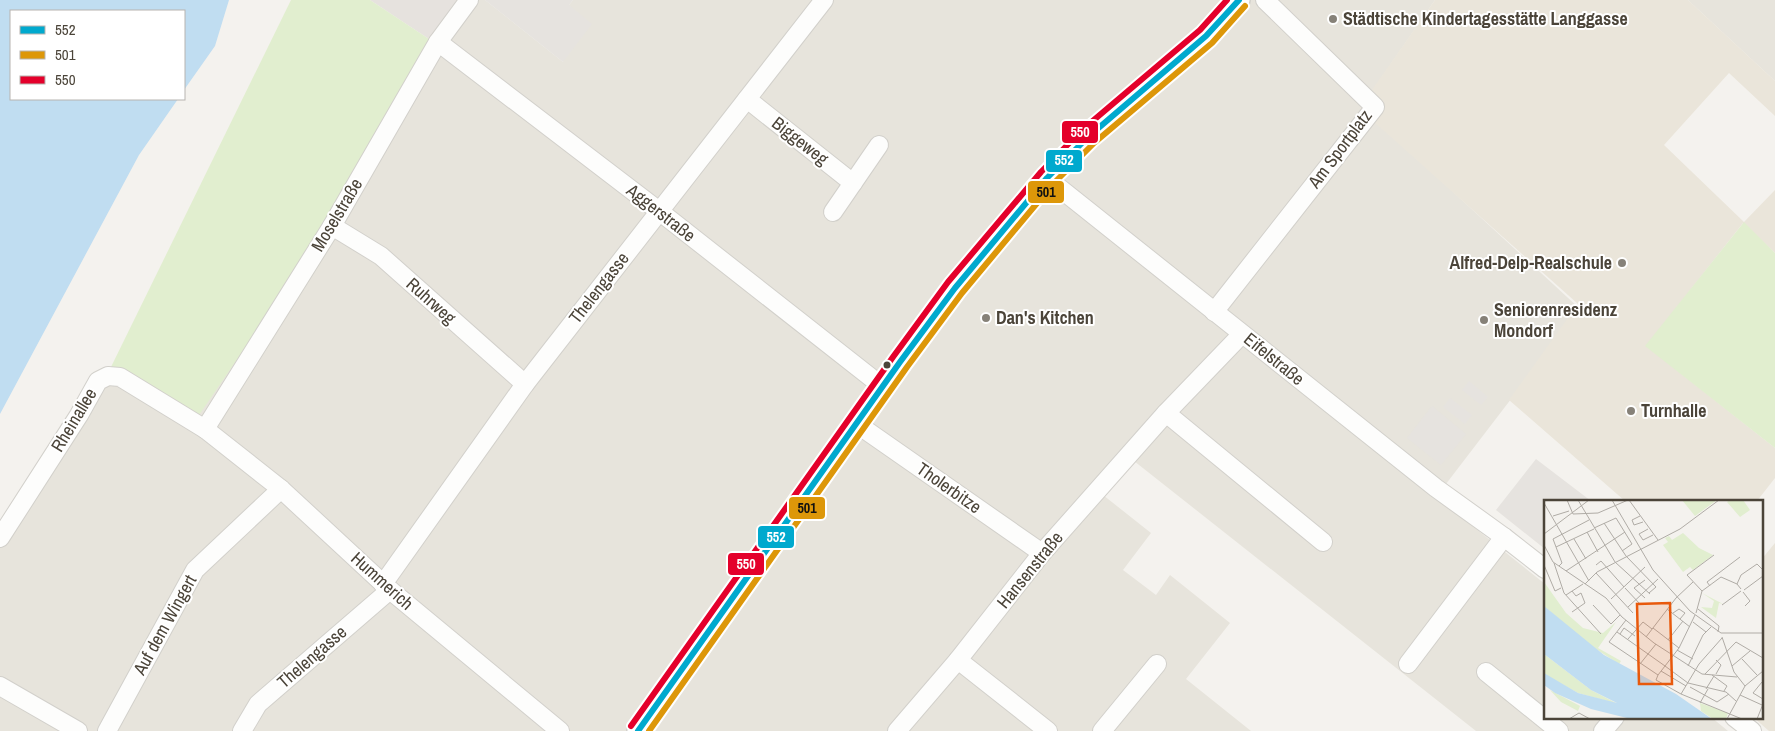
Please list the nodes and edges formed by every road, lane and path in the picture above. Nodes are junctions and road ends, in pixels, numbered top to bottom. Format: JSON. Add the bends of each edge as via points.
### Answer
{"nodes":[{"id":1,"x":469,"y":0,"type":"edge"},
{"id":2,"x":824,"y":0,"type":"edge"},
{"id":3,"x":1239,"y":0,"type":"edge"},
{"id":4,"x":1265,"y":0,"type":"edge"},
{"id":5,"x":438,"y":42,"type":"junction"},
{"id":6,"x":747,"y":99,"type":"junction"},
{"id":7,"x":879,"y":145,"type":"dead end"},
{"id":8,"x":1047,"y":178,"type":"junction"},
{"id":9,"x":853,"y":183,"type":"junction"},
{"id":10,"x":659,"y":211,"type":"junction"},
{"id":11,"x":832,"y":212,"type":"dead end"},
{"id":12,"x":332,"y":226,"type":"junction"},
{"id":13,"x":1214,"y":312,"type":"junction"},
{"id":14,"x":1242,"y":334,"type":"junction"},
{"id":15,"x":524,"y":384,"type":"junction"},
{"id":16,"x":883,"y":387,"type":"junction"},
{"id":17,"x":1166,"y":413,"type":"junction"},
{"id":18,"x":857,"y":424,"type":"junction"},
{"id":19,"x":205,"y":429,"type":"junction"},
{"id":20,"x":282,"y":489,"type":"junction"},
{"id":21,"x":1504,"y":537,"type":"junction"},
{"id":22,"x":0,"y":538,"type":"edge"},
{"id":23,"x":1323,"y":542,"type":"dead end"},
{"id":24,"x":1042,"y":553,"type":"junction"},
{"id":25,"x":1544,"y":568,"type":"edge"},
{"id":26,"x":387,"y":587,"type":"junction"},
{"id":27,"x":958,"y":660,"type":"junction"},
{"id":28,"x":1157,"y":664,"type":"dead end"},
{"id":29,"x":1408,"y":664,"type":"dead end"},
{"id":30,"x":1486,"y":672,"type":"dead end"},
{"id":31,"x":0,"y":686,"type":"edge"},
{"id":32,"x":1614,"y":718,"type":"edge"},
{"id":33,"x":1735,"y":718,"type":"edge"},
{"id":34,"x":78,"y":731,"type":"edge"},
{"id":35,"x":107,"y":731,"type":"edge"},
{"id":36,"x":242,"y":731,"type":"edge"},
{"id":37,"x":560,"y":731,"type":"edge"},
{"id":38,"x":638,"y":731,"type":"edge"},
{"id":39,"x":898,"y":731,"type":"edge"},
{"id":40,"x":1048,"y":731,"type":"edge"},
{"id":41,"x":1102,"y":731,"type":"edge"},
{"id":42,"x":1559,"y":731,"type":"edge"},
{"id":43,"x":1603,"y":731,"type":"edge"},
{"id":44,"x":1752,"y":731,"type":"edge"}],
"edges":[{"from":1,"to":5,"type":"street","name":"Moselstraße"},
{"from":2,"to":6,"type":"street","name":"Thelengasse"},
{"from":3,"to":8,"type":"street","via":[[1206,36],[1088,137]]},
{"from":4,"to":13,"type":"street","name":"Am Sportplatz","via":[[1375,107]]},
{"from":5,"to":10,"type":"street","name":"Aggerstraße"},
{"from":5,"to":12,"type":"street","name":"Moselstraße"},
{"from":6,"to":9,"type":"street","name":"Biggeweg"},
{"from":6,"to":10,"type":"street","name":"Thelengasse"},
{"from":7,"to":9,"type":"street"},
{"from":8,"to":13,"type":"street","name":"Eifelstraße"},
{"from":8,"to":16,"type":"street","via":[[955,288]]},
{"from":9,"to":11,"type":"street"},
{"from":10,"to":15,"type":"street","name":"Thelengasse"},
{"from":10,"to":16,"type":"street","name":"Aggerstraße"},
{"from":12,"to":15,"type":"street","name":"Ruhrweg","via":[[380,256]]},
{"from":12,"to":19,"type":"street","name":"Moselstraße"},
{"from":13,"to":14,"type":"street","name":"Eifelstraße"},
{"from":14,"to":17,"type":"street","name":"Hansenstraße"},
{"from":14,"to":21,"type":"street","name":"Eifelstraße","via":[[1436,488]]},
{"from":15,"to":26,"type":"street","name":"Thelengasse"},
{"from":16,"to":18,"type":"street"},
{"from":17,"to":23,"type":"street"},
{"from":17,"to":24,"type":"street","name":"Hansenstraße"},
{"from":18,"to":24,"type":"street","name":"Tholerbitze"},
{"from":18,"to":38,"type":"street"},
{"from":19,"to":20,"type":"street","name":"Hummerich"},
{"from":19,"to":22,"type":"street","name":"Rheinallee","via":[[120,377],[108,376],[98,381]]},
{"from":20,"to":26,"type":"street","name":"Hummerich"},
{"from":20,"to":35,"type":"street","name":"Auf dem Wingert","via":[[195,570]]},
{"from":21,"to":25,"type":"street","name":"Eifelstraße"},
{"from":21,"to":29,"type":"street"},
{"from":24,"to":27,"type":"street","name":"Hansenstraße"},
{"from":26,"to":36,"type":"street","name":"Thelengasse","via":[[258,704]]},
{"from":26,"to":37,"type":"street","name":"Hummerich"},
{"from":27,"to":39,"type":"street","name":"Hansenstraße"},
{"from":27,"to":40,"type":"street"},
{"from":28,"to":41,"type":"street"},
{"from":30,"to":42,"type":"street"},
{"from":31,"to":34,"type":"street"},
{"from":32,"to":43,"type":"street"},
{"from":33,"to":44,"type":"street"}]}
